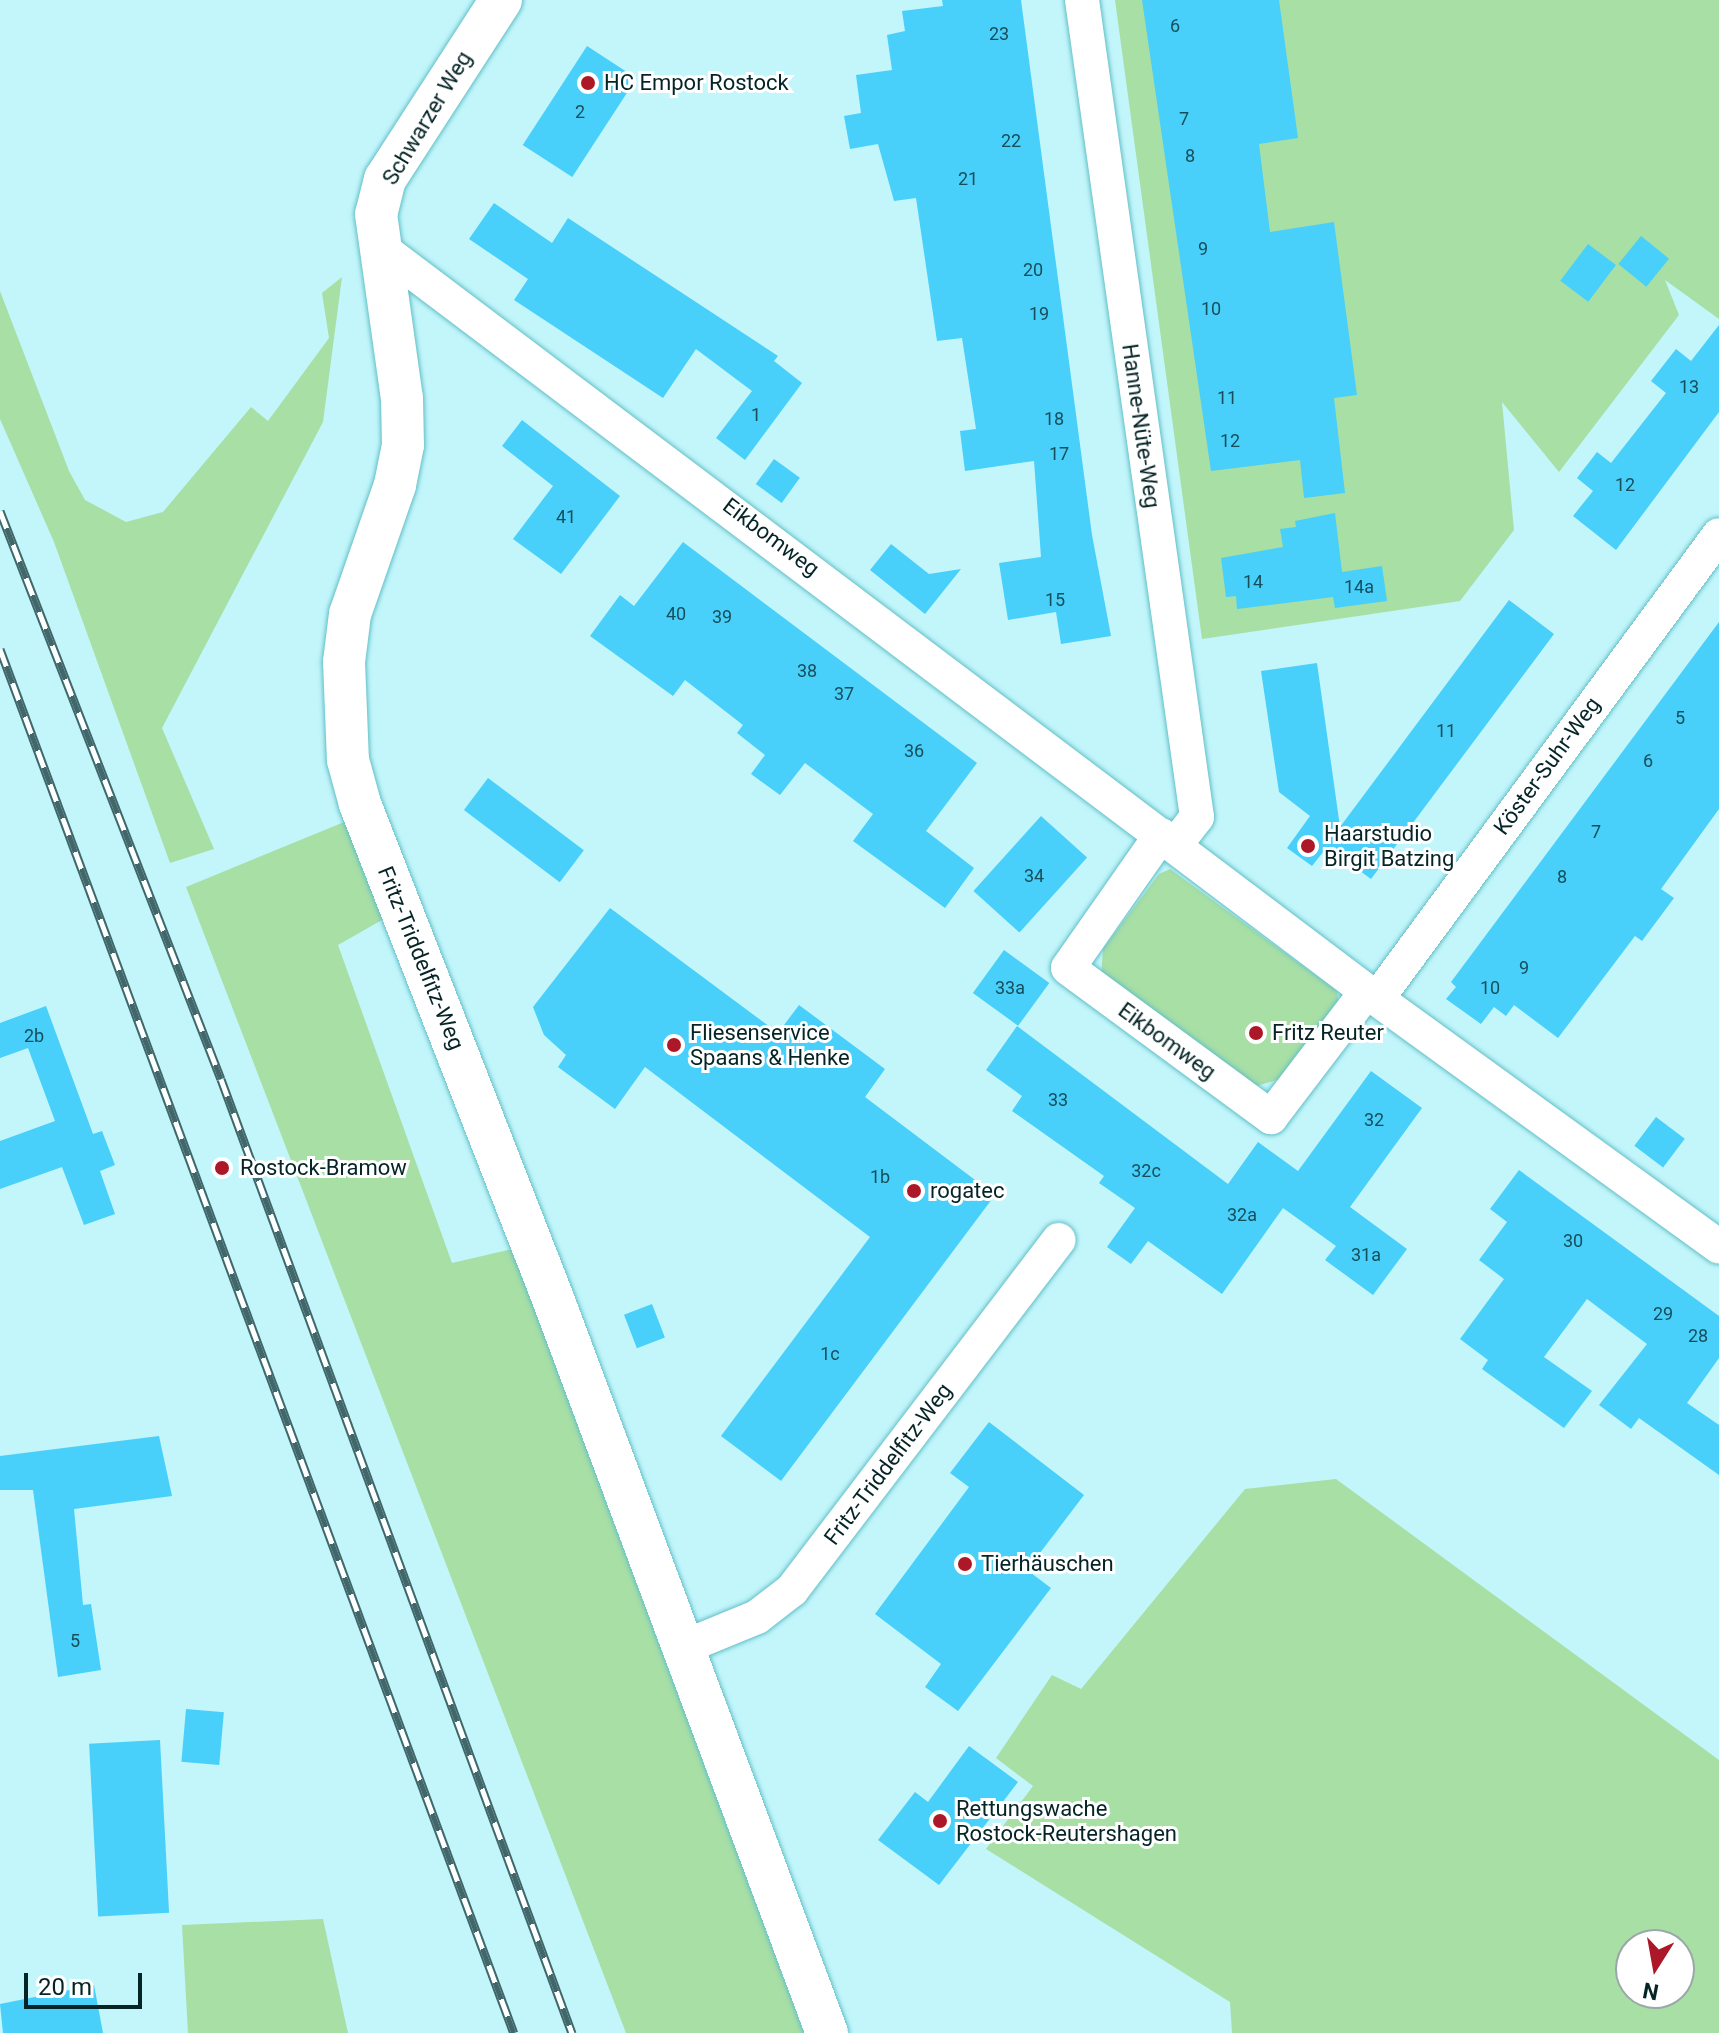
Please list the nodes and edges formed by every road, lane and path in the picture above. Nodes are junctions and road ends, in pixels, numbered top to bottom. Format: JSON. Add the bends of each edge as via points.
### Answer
{"nodes":[{"id":1,"x":501,"y":0,"type":"edge"},
{"id":2,"x":1082,"y":0,"type":"edge"},
{"id":3,"x":377,"y":245,"type":"junction"},
{"id":4,"x":1719,"y":535,"type":"edge"},
{"id":5,"x":1168,"y":840,"type":"junction"},
{"id":6,"x":1372,"y":995,"type":"junction"},
{"id":7,"x":1059,"y":1240,"type":"dead end"},
{"id":8,"x":1719,"y":1247,"type":"edge"},
{"id":9,"x":684,"y":1647,"type":"junction"},
{"id":10,"x":827,"y":2033,"type":"edge"}],
"edges":[{"from":1,"to":3,"type":"street","name":"Schwarzer Weg","via":[[385,179],[376,214]]},
{"from":2,"to":5,"type":"street","name":"Hanne-Nüte-Weg","via":[[1197,817]]},
{"from":3,"to":5,"type":"street","name":"Eikbomweg"},
{"from":3,"to":9,"type":"street","name":"Fritz-Triddelfitz-Weg","via":[[402,398],[403,445],[395,485],[350,614],[344,662],[348,760],[360,804]]},
{"from":4,"to":6,"type":"street","name":"Köster-Suhr-Weg"},
{"from":5,"to":6,"type":"street","name":"Eikbomweg"},
{"from":5,"to":6,"type":"street","name":"Eikbomweg","via":[[1068,968],[1271,1117]]},
{"from":6,"to":8,"type":"street","name":"Eikbomweg"},
{"from":7,"to":9,"type":"street","name":"Fritz-Triddelfitz-Weg","via":[[792,1590],[757,1617]]},
{"from":9,"to":10,"type":"street","name":"Fritz-Triddelfitz-Weg"}]}
